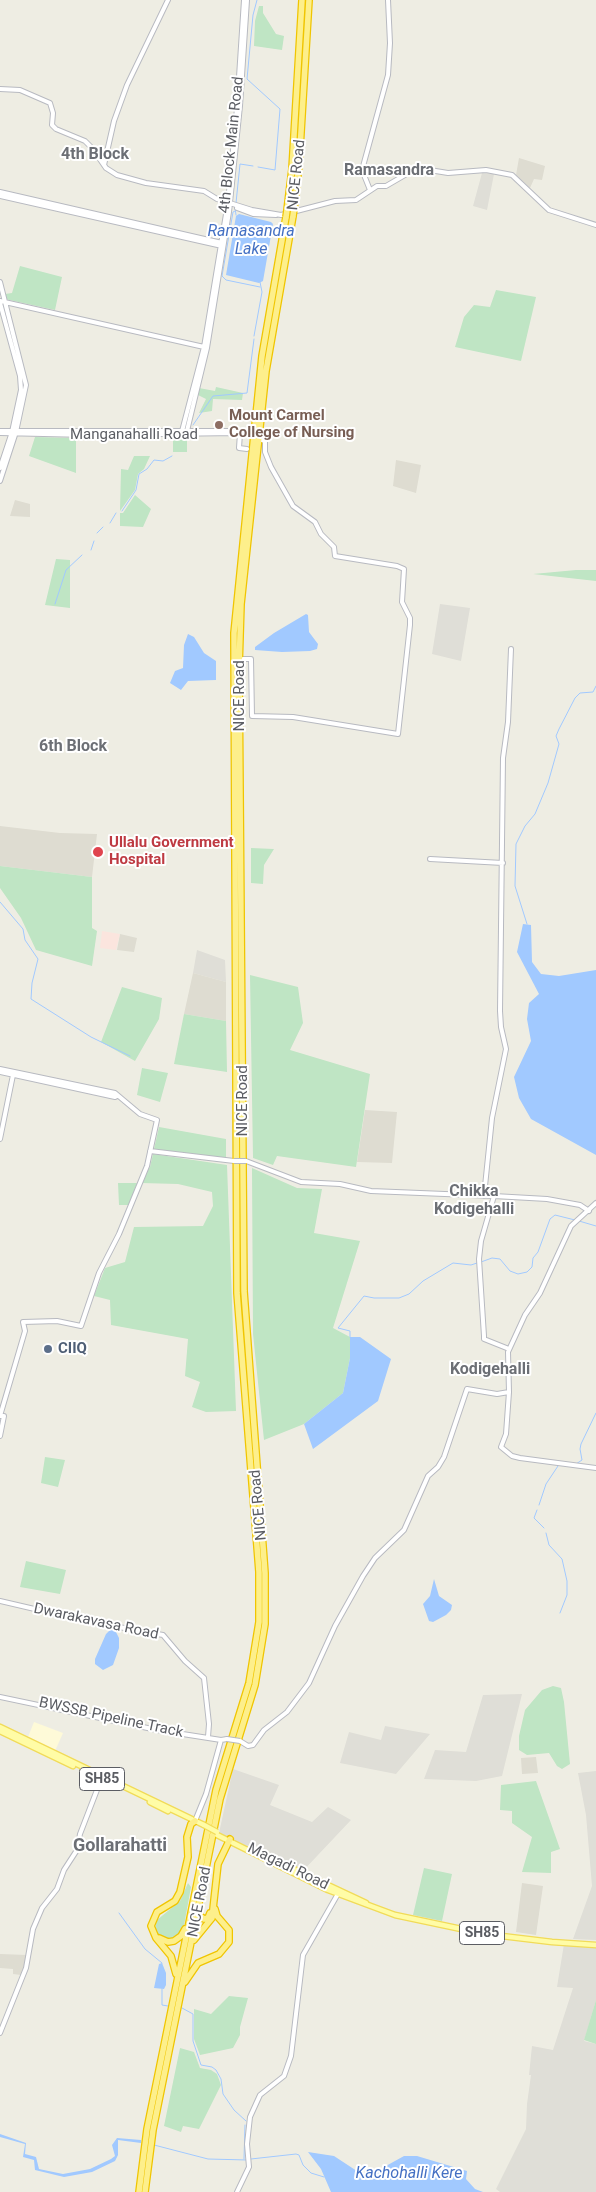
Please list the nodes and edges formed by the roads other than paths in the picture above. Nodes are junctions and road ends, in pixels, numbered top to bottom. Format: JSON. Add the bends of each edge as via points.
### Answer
{"nodes":[{"id":1,"x":167,"y":0,"type":"edge"},
{"id":2,"x":245,"y":0,"type":"edge"},
{"id":3,"x":302,"y":0,"type":"edge"},
{"id":4,"x":308,"y":0,"type":"edge"},
{"id":5,"x":388,"y":0,"type":"edge"},
{"id":6,"x":0,"y":89,"type":"edge"},
{"id":7,"x":104,"y":165,"type":"junction"},
{"id":8,"x":370,"y":190,"type":"junction"},
{"id":9,"x":0,"y":194,"type":"edge"},
{"id":10,"x":228,"y":204,"type":"junction"},
{"id":11,"x":596,"y":225,"type":"edge"},
{"id":12,"x":222,"y":245,"type":"junction"},
{"id":13,"x":0,"y":282,"type":"edge"},
{"id":14,"x":1,"y":302,"type":"edge"},
{"id":15,"x":204,"y":347,"type":"junction"},
{"id":16,"x":0,"y":432,"type":"edge"},
{"id":17,"x":14,"y":433,"type":"junction"},
{"id":18,"x":184,"y":433,"type":"junction"},
{"id":19,"x":239,"y":433,"type":"junction"},
{"id":20,"x":250,"y":435,"type":"dead end"},
{"id":21,"x":262,"y":440,"type":"dead end"},
{"id":22,"x":247,"y":449,"type":"dead end"},
{"id":23,"x":0,"y":468,"type":"edge"},
{"id":24,"x":0,"y":481,"type":"edge"},
{"id":25,"x":511,"y":649,"type":"dead end"},
{"id":26,"x":243,"y":659,"type":"dead end"},
{"id":27,"x":430,"y":859,"type":"dead end"},
{"id":28,"x":503,"y":863,"type":"junction"},
{"id":29,"x":0,"y":1070,"type":"edge"},
{"id":30,"x":13,"y":1073,"type":"junction"},
{"id":31,"x":0,"y":1139,"type":"edge"},
{"id":32,"x":150,"y":1151,"type":"junction"},
{"id":33,"x":484,"y":1196,"type":"junction"},
{"id":34,"x":494,"y":1196,"type":"junction"},
{"id":35,"x":596,"y":1203,"type":"edge"},
{"id":36,"x":589,"y":1211,"type":"junction"},
{"id":37,"x":509,"y":1350,"type":"junction"},
{"id":38,"x":509,"y":1392,"type":"junction"},
{"id":39,"x":0,"y":1436,"type":"edge"},
{"id":40,"x":596,"y":1468,"type":"edge"},
{"id":41,"x":0,"y":1601,"type":"edge"},
{"id":42,"x":0,"y":1697,"type":"edge"},
{"id":43,"x":0,"y":1729,"type":"edge"},
{"id":44,"x":208,"y":1737,"type":"junction"},
{"id":45,"x":221,"y":1740,"type":"junction"},
{"id":46,"x":102,"y":1778,"type":"junction"},
{"id":47,"x":194,"y":1823,"type":"junction"},
{"id":48,"x":228,"y":1839,"type":"junction"},
{"id":49,"x":338,"y":1893,"type":"junction"},
{"id":50,"x":213,"y":1900,"type":"junction"},
{"id":51,"x":198,"y":1908,"type":"junction"},
{"id":52,"x":188,"y":1925,"type":"junction"},
{"id":53,"x":191,"y":1944,"type":"junction"},
{"id":54,"x":596,"y":1944,"type":"edge"},
{"id":55,"x":177,"y":1979,"type":"junction"},
{"id":56,"x":182,"y":1986,"type":"junction"},
{"id":57,"x":0,"y":2033,"type":"edge"},
{"id":58,"x":139,"y":2192,"type":"edge"},
{"id":59,"x":145,"y":2192,"type":"edge"},
{"id":60,"x":237,"y":2192,"type":"edge"}],
"edges":[{"from":1,"to":7,"type":"street","via":[[127,85],[114,121]]},
{"from":2,"to":10,"type":"street","name":"4th Block Main Road"},
{"from":3,"to":52,"type":"highway","name":"NICE Road","bridge":true,"via":[[292,170],[262,356],[234,633],[238,1293],[260,1615],[251,1676],[219,1777]]},
{"from":4,"to":51,"type":"highway","name":"NICE Road","bridge":true,"via":[[299,165],[265,380],[241,604],[239,668],[244,1291],[266,1616],[259,1671],[224,1783]]},
{"from":5,"to":8,"type":"street","via":[[388,75],[362,170]]},
{"from":6,"to":7,"type":"street","via":[[20,90],[50,103],[52,125],[85,141]]},
{"from":7,"to":10,"type":"street","via":[[129,180],[204,191]]},
{"from":8,"to":10,"type":"street","via":[[356,200],[335,201],[279,214]]},
{"from":8,"to":11,"type":"street","via":[[386,186],[419,168],[446,173],[499,172],[515,177],[549,210]]},
{"from":9,"to":12,"type":"street"},
{"from":10,"to":12,"type":"street","name":"4th Block Main Road"},
{"from":12,"to":15,"type":"street","name":"4th Block Main Road"},
{"from":12,"to":18,"type":"street","name":"4th Block Main Road","via":[[207,348]]},
{"from":13,"to":14,"type":"street"},
{"from":14,"to":15,"type":"street"},
{"from":14,"to":17,"type":"street","via":[[26,385]]},
{"from":15,"to":18,"type":"street","name":"4th Block Main Road"},
{"from":16,"to":17,"type":"street","name":"Manganahalli Road"},
{"from":17,"to":18,"type":"street","name":"Manganahalli Road"},
{"from":17,"to":23,"type":"street"},
{"from":17,"to":24,"type":"street"},
{"from":18,"to":19,"type":"street","name":"Manganahalli Road"},
{"from":19,"to":20,"type":"street","name":"Manganahalli Road"},
{"from":19,"to":22,"type":"street","via":[[239,448]]},
{"from":21,"to":26,"type":"street","via":[[265,441],[263,452],[293,506],[315,522],[334,547],[335,556],[404,569],[402,602],[410,618],[410,626],[398,734],[293,717],[252,716],[251,659]]},
{"from":25,"to":28,"type":"street","via":[[503,758]]},
{"from":27,"to":28,"type":"street"},
{"from":28,"to":33,"type":"street","via":[[500,1011],[506,1049],[492,1118]]},
{"from":29,"to":30,"type":"street"},
{"from":30,"to":31,"type":"street"},
{"from":30,"to":32,"type":"street","via":[[115,1093],[140,1114],[157,1120]]},
{"from":32,"to":33,"type":"street","bridge":true,"via":[[246,1161],[301,1182],[340,1184],[370,1191]]},
{"from":32,"to":39,"type":"street","via":[[147,1166],[99,1273],[81,1326],[57,1321],[23,1322],[25,1331],[0,1416],[4,1416]]},
{"from":33,"to":34,"type":"street"},
{"from":34,"to":36,"type":"street","via":[[547,1199],[580,1205]]},
{"from":34,"to":37,"type":"street","via":[[481,1241],[479,1262],[484,1339]]},
{"from":35,"to":36,"type":"street"},
{"from":36,"to":37,"type":"street","via":[[574,1222]]},
{"from":37,"to":38,"type":"street"},
{"from":38,"to":40,"type":"street","via":[[506,1434],[501,1448],[520,1458]]},
{"from":38,"to":45,"type":"street","bridge":true,"via":[[497,1394],[467,1389],[444,1457],[428,1476],[404,1530],[375,1558],[363,1576],[309,1683],[287,1712],[264,1730],[253,1745]]},
{"from":41,"to":44,"type":"street","name":"Dwarakavasa Road","via":[[163,1635],[204,1678]]},
{"from":42,"to":44,"type":"street","name":"BWSSB Pipeline Track","via":[[158,1730]]},
{"from":43,"to":46,"type":"main road","name":"Magadi Road","number":"SH85"},
{"from":44,"to":45,"type":"street","name":"BWSSB Pipeline Track"},
{"from":45,"to":47,"type":"street"},
{"from":46,"to":47,"type":"main road","name":"Magadi Road","number":"SH85"},
{"from":46,"to":57,"type":"street","via":[[77,1850],[32,1929],[26,1968]]},
{"from":47,"to":48,"type":"main road","name":"Magadi Road","number":"SH85","bridge":true},
{"from":47,"to":52,"type":"highway","via":[[183,1891],[176,1902],[157,1917],[154,1925],[157,1936],[168,1942],[179,1938]]},
{"from":47,"to":55,"type":"highway","via":[[187,1837],[188,1857],[180,1892],[175,1901],[157,1912],[151,1926],[171,1956]]},
{"from":48,"to":49,"type":"main road","name":"Magadi Road","number":"SH85"},
{"from":48,"to":50,"type":"highway","via":[[218,1864]]},
{"from":48,"to":51,"type":"highway","via":[[214,1866],[208,1918],[201,1917]]},
{"from":49,"to":54,"type":"main road","name":"Magadi Road","number":"SH85","via":[[396,1915],[463,1930],[552,1942]]},
{"from":49,"to":60,"type":"street","via":[[303,1955],[291,2056],[284,2076],[260,2096],[250,2117],[247,2144],[250,2163]]},
{"from":50,"to":53,"type":"highway","via":[[212,1918]]},
{"from":50,"to":56,"type":"highway","via":[[217,1916],[229,1930],[229,1942],[219,1954],[198,1962]]},
{"from":51,"to":53,"type":"highway","name":"NICE Road"},
{"from":52,"to":55,"type":"highway","name":"NICE Road"},
{"from":53,"to":56,"type":"highway","name":"NICE Road"},
{"from":55,"to":58,"type":"highway","name":"NICE Road","via":[[147,2129]]},
{"from":56,"to":59,"type":"highway","name":"NICE Road","via":[[153,2130]]}]}
